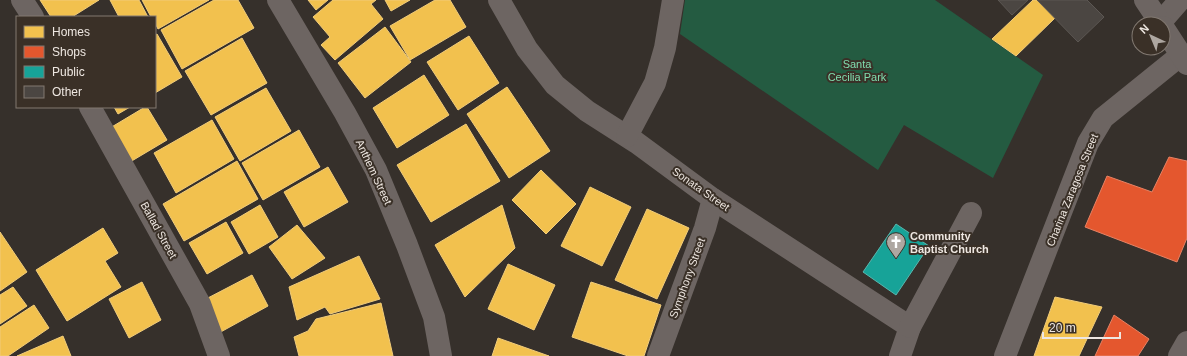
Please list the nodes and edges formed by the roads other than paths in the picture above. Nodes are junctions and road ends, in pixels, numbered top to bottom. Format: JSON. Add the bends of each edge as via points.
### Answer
{"nodes":[{"id":1,"x":22,"y":0,"type":"edge"},
{"id":2,"x":278,"y":0,"type":"edge"},
{"id":3,"x":499,"y":0,"type":"edge"},
{"id":4,"x":673,"y":0,"type":"edge"},
{"id":5,"x":1145,"y":0,"type":"edge"},
{"id":6,"x":1180,"y":0,"type":"edge"},
{"id":7,"x":32,"y":16,"type":"edge"},
{"id":8,"x":1155,"y":16,"type":"edge"},
{"id":9,"x":1168,"y":16,"type":"edge"},
{"id":10,"x":1171,"y":40,"type":"edge"},
{"id":11,"x":1184,"y":59,"type":"edge"},
{"id":12,"x":91,"y":108,"type":"edge"},
{"id":13,"x":627,"y":136,"type":"junction"},
{"id":14,"x":713,"y":198,"type":"junction"},
{"id":15,"x":971,"y":214,"type":"dead end"},
{"id":16,"x":910,"y":327,"type":"junction"},
{"id":17,"x":1187,"y":342,"type":"edge"},
{"id":18,"x":220,"y":356,"type":"edge"},
{"id":19,"x":441,"y":356,"type":"edge"},
{"id":20,"x":658,"y":356,"type":"edge"},
{"id":21,"x":900,"y":356,"type":"edge"},
{"id":22,"x":1005,"y":356,"type":"edge"},
{"id":23,"x":1178,"y":356,"type":"edge"}],
"edges":[{"from":1,"to":7,"type":"street"},
{"from":2,"to":19,"type":"street","name":"Anthem Street","via":[[376,170],[434,317]]},
{"from":3,"to":13,"type":"street","name":"Sonata Street","via":[[527,49],[555,85],[587,111]]},
{"from":4,"to":13,"type":"street","via":[[665,48],[655,83]]},
{"from":5,"to":8,"type":"street"},
{"from":6,"to":9,"type":"street"},
{"from":10,"to":11,"type":"street"},
{"from":11,"to":22,"type":"street","name":"Charina Zaragosa Street","via":[[1103,118],[1088,143]]},
{"from":12,"to":18,"type":"street","name":"Ballad Street","via":[[200,304]]},
{"from":13,"to":14,"type":"street","name":"Sonata Street"},
{"from":14,"to":16,"type":"street","name":"Sonata Street"},
{"from":14,"to":20,"type":"street","name":"Symphony Street"},
{"from":15,"to":16,"type":"street"},
{"from":16,"to":21,"type":"street"},
{"from":17,"to":23,"type":"street"}]}
